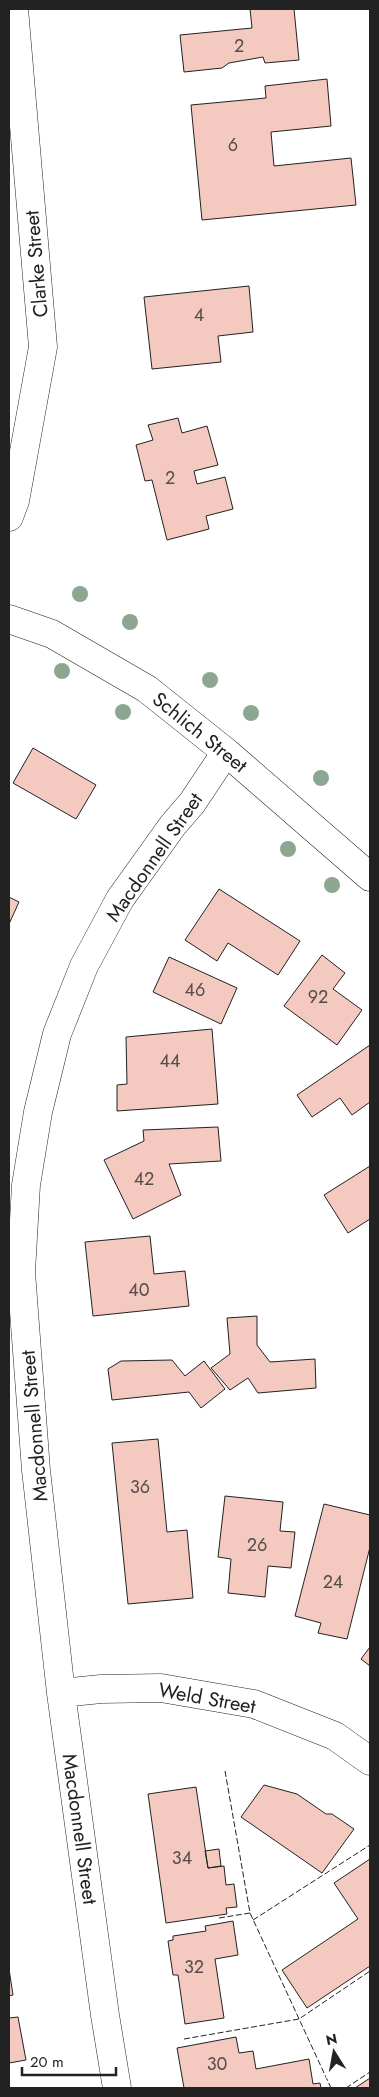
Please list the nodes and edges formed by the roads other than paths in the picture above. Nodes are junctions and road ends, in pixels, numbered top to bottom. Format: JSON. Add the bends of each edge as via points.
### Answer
{"nodes":[{"id":1,"x":14,"y":9,"type":"edge"},
{"id":2,"x":9,"y":517,"type":"edge"},
{"id":3,"x":9,"y":619,"type":"edge"},
{"id":4,"x":226,"y":752,"type":"junction"},
{"id":5,"x":370,"y":877,"type":"edge"},
{"id":6,"x":61,"y":1693,"type":"junction"},
{"id":7,"x":370,"y":1761,"type":"edge"},
{"id":8,"x":117,"y":2088,"type":"edge"}],
"edges":[{"from":1,"to":2,"type":"street","name":"Clarke Street","via":[[44,347]]},
{"from":3,"to":4,"type":"street","name":"Schlich Street","via":[[52,634],[146,689]]},
{"from":4,"to":5,"type":"street","name":"Schlich Street"},
{"from":4,"to":6,"type":"street","name":"Macdonnell Street","via":[[120,899],[84,966],[57,1034],[38,1112],[26,1185],[20,1272],[36,1470]]},
{"from":6,"to":7,"type":"street","name":"Weld Street","via":[[161,1688],[254,1704],[335,1736]]},
{"from":6,"to":8,"type":"street","name":"Macdonnell Street"}]}
